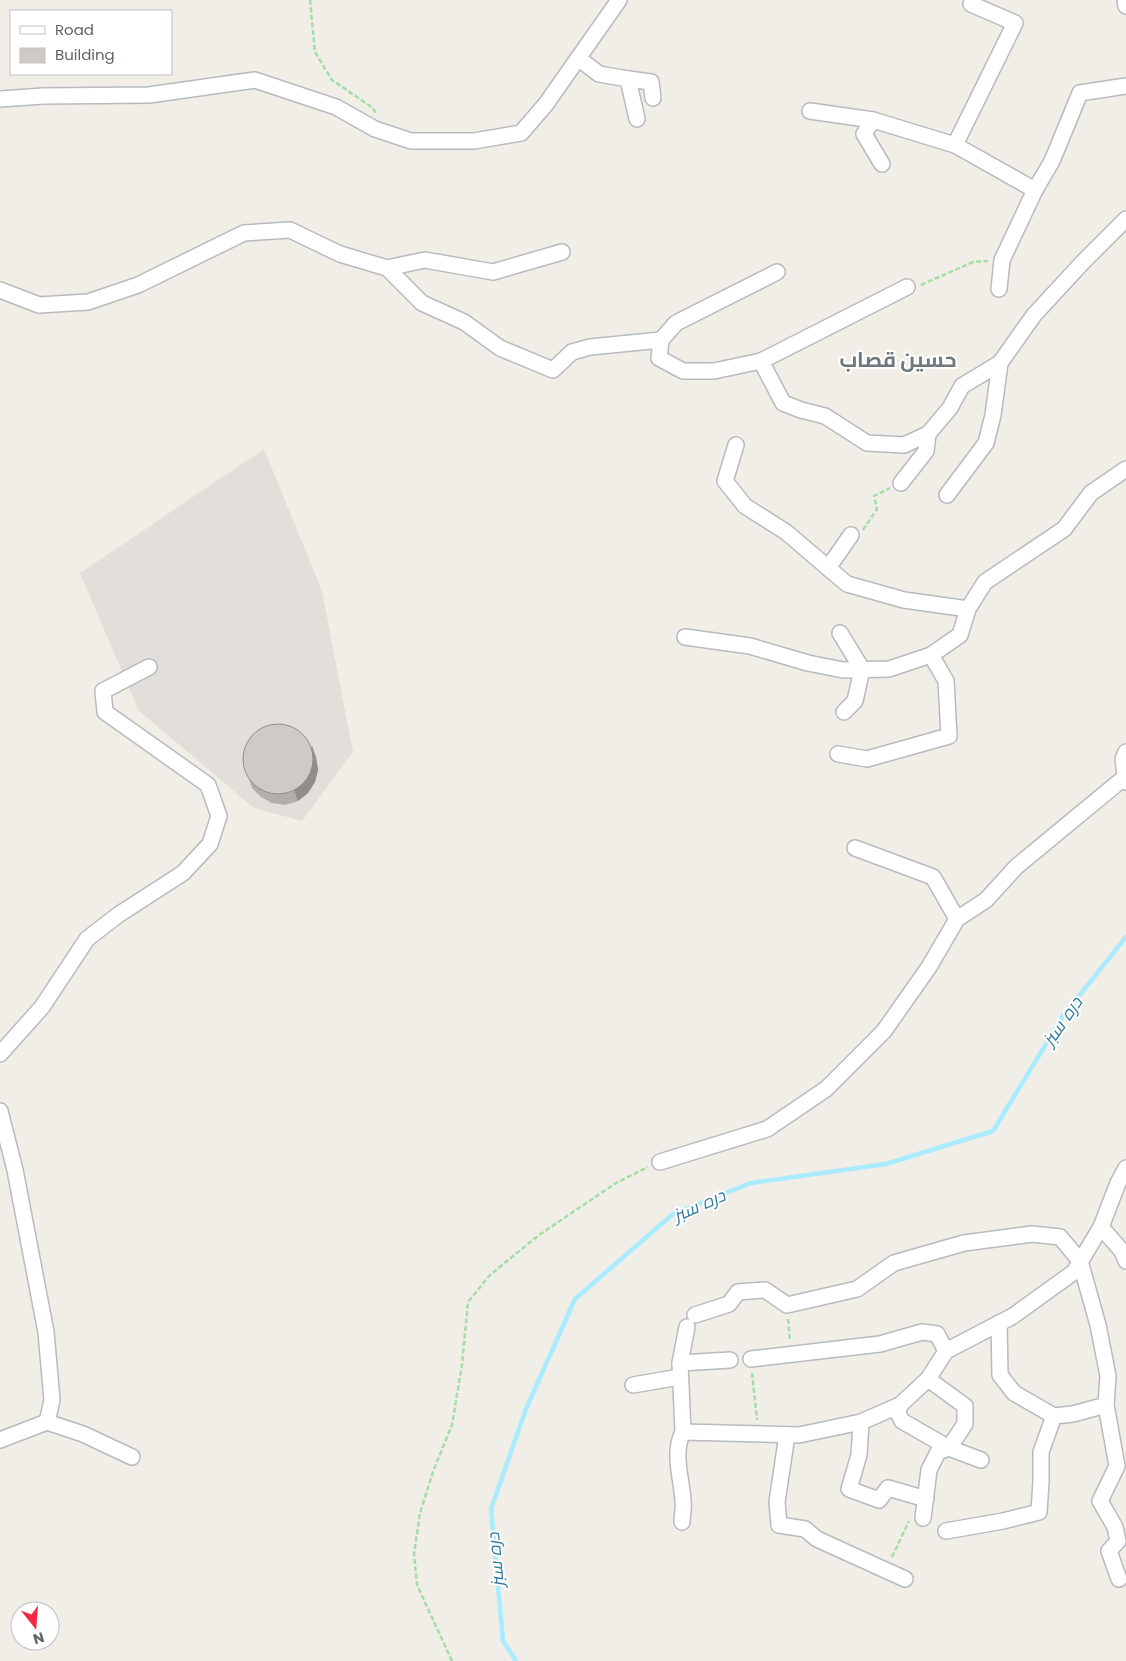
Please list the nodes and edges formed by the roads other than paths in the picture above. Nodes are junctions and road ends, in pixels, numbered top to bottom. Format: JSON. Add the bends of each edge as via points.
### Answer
{"nodes":[{"id":1,"x":619,"y":0,"type":"edge"},
{"id":2,"x":1125,"y":0,"type":"edge"},
{"id":3,"x":971,"y":4,"type":"dead end"},
{"id":4,"x":1126,"y":6,"type":"edge"},
{"id":5,"x":578,"y":58,"type":"junction"},
{"id":6,"x":628,"y":79,"type":"junction"},
{"id":7,"x":1126,"y":86,"type":"edge"},
{"id":8,"x":0,"y":98,"type":"edge"},
{"id":9,"x":653,"y":98,"type":"dead end"},
{"id":10,"x":810,"y":112,"type":"dead end"},
{"id":11,"x":637,"y":119,"type":"dead end"},
{"id":12,"x":873,"y":120,"type":"junction"},
{"id":13,"x":955,"y":145,"type":"junction"},
{"id":14,"x":882,"y":164,"type":"dead end"},
{"id":15,"x":1035,"y":190,"type":"junction"},
{"id":16,"x":1126,"y":219,"type":"edge"},
{"id":17,"x":562,"y":252,"type":"dead end"},
{"id":18,"x":386,"y":268,"type":"junction"},
{"id":19,"x":776,"y":272,"type":"dead end"},
{"id":20,"x":907,"y":287,"type":"road end"},
{"id":21,"x":999,"y":289,"type":"dead end"},
{"id":22,"x":0,"y":290,"type":"edge"},
{"id":23,"x":661,"y":340,"type":"junction"},
{"id":24,"x":761,"y":361,"type":"junction"},
{"id":25,"x":1000,"y":363,"type":"junction"},
{"id":26,"x":928,"y":434,"type":"junction"},
{"id":27,"x":736,"y":445,"type":"dead end"},
{"id":28,"x":1126,"y":469,"type":"edge"},
{"id":29,"x":900,"y":483,"type":"road end"},
{"id":30,"x":947,"y":495,"type":"dead end"},
{"id":31,"x":851,"y":535,"type":"road end"},
{"id":32,"x":828,"y":568,"type":"junction"},
{"id":33,"x":968,"y":609,"type":"junction"},
{"id":34,"x":840,"y":633,"type":"dead end"},
{"id":35,"x":686,"y":637,"type":"dead end"},
{"id":36,"x":931,"y":655,"type":"junction"},
{"id":37,"x":148,"y":667,"type":"dead end"},
{"id":38,"x":862,"y":670,"type":"junction"},
{"id":39,"x":844,"y":712,"type":"dead end"},
{"id":40,"x":1126,"y":752,"type":"edge"},
{"id":41,"x":838,"y":754,"type":"dead end"},
{"id":42,"x":1126,"y":777,"type":"edge"},
{"id":43,"x":1126,"y":782,"type":"edge"},
{"id":44,"x":855,"y":848,"type":"dead end"},
{"id":45,"x":957,"y":919,"type":"junction"},
{"id":46,"x":0,"y":1054,"type":"edge"},
{"id":47,"x":0,"y":1111,"type":"edge"},
{"id":48,"x":660,"y":1162,"type":"road end"},
{"id":49,"x":1126,"y":1168,"type":"edge"},
{"id":50,"x":1101,"y":1227,"type":"junction"},
{"id":51,"x":1126,"y":1261,"type":"edge"},
{"id":52,"x":1080,"y":1262,"type":"junction"},
{"id":53,"x":999,"y":1323,"type":"junction"},
{"id":54,"x":946,"y":1351,"type":"junction"},
{"id":55,"x":730,"y":1360,"type":"dead end"},
{"id":56,"x":751,"y":1360,"type":"road end"},
{"id":57,"x":680,"y":1370,"type":"junction"},
{"id":58,"x":928,"y":1379,"type":"junction"},
{"id":59,"x":633,"y":1385,"type":"dead end"},
{"id":60,"x":900,"y":1405,"type":"junction"},
{"id":61,"x":1106,"y":1405,"type":"junction"},
{"id":62,"x":1054,"y":1416,"type":"junction"},
{"id":63,"x":47,"y":1422,"type":"junction"},
{"id":64,"x":861,"y":1422,"type":"junction"},
{"id":65,"x":683,"y":1432,"type":"junction"},
{"id":66,"x":787,"y":1435,"type":"junction"},
{"id":67,"x":0,"y":1440,"type":"edge"},
{"id":68,"x":949,"y":1448,"type":"junction"},
{"id":69,"x":132,"y":1457,"type":"dead end"},
{"id":70,"x":981,"y":1460,"type":"dead end"},
{"id":71,"x":926,"y":1499,"type":"junction"},
{"id":72,"x":924,"y":1518,"type":"road end"},
{"id":73,"x":682,"y":1522,"type":"dead end"},
{"id":74,"x":946,"y":1531,"type":"dead end"},
{"id":75,"x":905,"y":1579,"type":"dead end"},
{"id":76,"x":1119,"y":1579,"type":"dead end"}],
"edges":[{"from":1,"to":5,"type":"street"},
{"from":2,"to":4,"type":"street"},
{"from":3,"to":13,"type":"street","via":[[1015,23]]},
{"from":5,"to":6,"type":"street","via":[[599,74]]},
{"from":5,"to":8,"type":"street","via":[[521,134],[474,141],[411,141],[375,129],[336,107],[255,80],[150,95]]},
{"from":6,"to":9,"type":"street","via":[[651,82]]},
{"from":6,"to":11,"type":"street"},
{"from":7,"to":15,"type":"street","via":[[1080,93],[1052,161]]},
{"from":10,"to":12,"type":"street"},
{"from":12,"to":13,"type":"street"},
{"from":12,"to":14,"type":"street","via":[[864,134]]},
{"from":13,"to":15,"type":"street"},
{"from":15,"to":21,"type":"street","via":[[1002,260]]},
{"from":16,"to":25,"type":"street","via":[[1034,315]]},
{"from":17,"to":18,"type":"street","via":[[493,272],[426,260]]},
{"from":18,"to":22,"type":"street","via":[[340,254],[290,230],[244,233],[138,285],[88,302],[39,305]]},
{"from":18,"to":23,"type":"street","via":[[422,303],[464,322],[500,348],[553,370],[572,352],[581,349]]},
{"from":19,"to":23,"type":"street","via":[[676,323]]},
{"from":20,"to":24,"type":"street"},
{"from":23,"to":24,"type":"street","via":[[659,358],[683,371],[714,371]]},
{"from":24,"to":26,"type":"street","via":[[783,403],[825,416],[867,444],[904,445]]},
{"from":25,"to":26,"type":"street","via":[[962,386],[950,408]]},
{"from":25,"to":30,"type":"street","via":[[986,443]]},
{"from":26,"to":29,"type":"street","via":[[926,450]]},
{"from":27,"to":32,"type":"street","via":[[724,481],[745,506],[786,532]]},
{"from":28,"to":33,"type":"street","via":[[1091,492],[1064,528],[985,582]]},
{"from":31,"to":32,"type":"street"},
{"from":32,"to":33,"type":"street","via":[[847,584],[904,600]]},
{"from":33,"to":36,"type":"street","via":[[960,635]]},
{"from":34,"to":38,"type":"street"},
{"from":35,"to":38,"type":"street","via":[[750,646],[834,668]]},
{"from":36,"to":38,"type":"street","via":[[888,669]]},
{"from":36,"to":41,"type":"street","via":[[946,681],[949,736],[867,759]]},
{"from":37,"to":46,"type":"street","via":[[103,691],[105,712],[208,786],[219,816],[210,844],[183,873],[87,939],[42,1007]]},
{"from":38,"to":39,"type":"street","via":[[856,701]]},
{"from":40,"to":42,"type":"street","via":[[1123,759]]},
{"from":42,"to":43,"type":"street"},
{"from":42,"to":45,"type":"street","via":[[1016,867],[986,900]]},
{"from":44,"to":45,"type":"street","via":[[933,877]]},
{"from":45,"to":48,"type":"street","via":[[930,966],[884,1030],[826,1089],[767,1129]]},
{"from":47,"to":63,"type":"street","via":[[15,1170],[46,1332],[52,1400]]},
{"from":49,"to":50,"type":"street"},
{"from":50,"to":51,"type":"street"},
{"from":50,"to":52,"type":"street"},
{"from":52,"to":53,"type":"street","via":[[1074,1272],[1014,1316]]},
{"from":52,"to":57,"type":"street","via":[[1060,1237],[1032,1234],[964,1243],[894,1263],[857,1289],[787,1305],[765,1290],[738,1292],[729,1304],[691,1321]]},
{"from":52,"to":61,"type":"street","via":[[1108,1376]]},
{"from":53,"to":54,"type":"street"},
{"from":53,"to":62,"type":"street","via":[[1000,1375],[1014,1393]]},
{"from":54,"to":56,"type":"street","via":[[936,1334],[922,1332],[880,1344]]},
{"from":54,"to":58,"type":"street"},
{"from":55,"to":57,"type":"street"},
{"from":57,"to":59,"type":"street"},
{"from":57,"to":65,"type":"street"},
{"from":58,"to":60,"type":"street"},
{"from":58,"to":68,"type":"street","via":[[964,1406],[965,1424]]},
{"from":60,"to":64,"type":"street"},
{"from":60,"to":68,"type":"street","via":[[898,1413],[902,1422]]},
{"from":61,"to":62,"type":"street"},
{"from":61,"to":76,"type":"street","via":[[1117,1466],[1100,1500],[1115,1527],[1118,1541],[1109,1551]]},
{"from":62,"to":74,"type":"street","via":[[1041,1452],[1039,1512]]},
{"from":63,"to":67,"type":"street"},
{"from":63,"to":69,"type":"street","via":[[84,1434]]},
{"from":64,"to":66,"type":"street"},
{"from":64,"to":71,"type":"street","via":[[858,1455],[849,1489],[880,1500],[888,1488]]},
{"from":65,"to":66,"type":"street"},
{"from":65,"to":73,"type":"street","via":[[678,1441]]},
{"from":66,"to":75,"type":"street","via":[[778,1502],[779,1525],[805,1530],[817,1539]]},
{"from":68,"to":70,"type":"street"},
{"from":68,"to":71,"type":"street","via":[[938,1452],[929,1470]]},
{"from":71,"to":72,"type":"street"}]}
